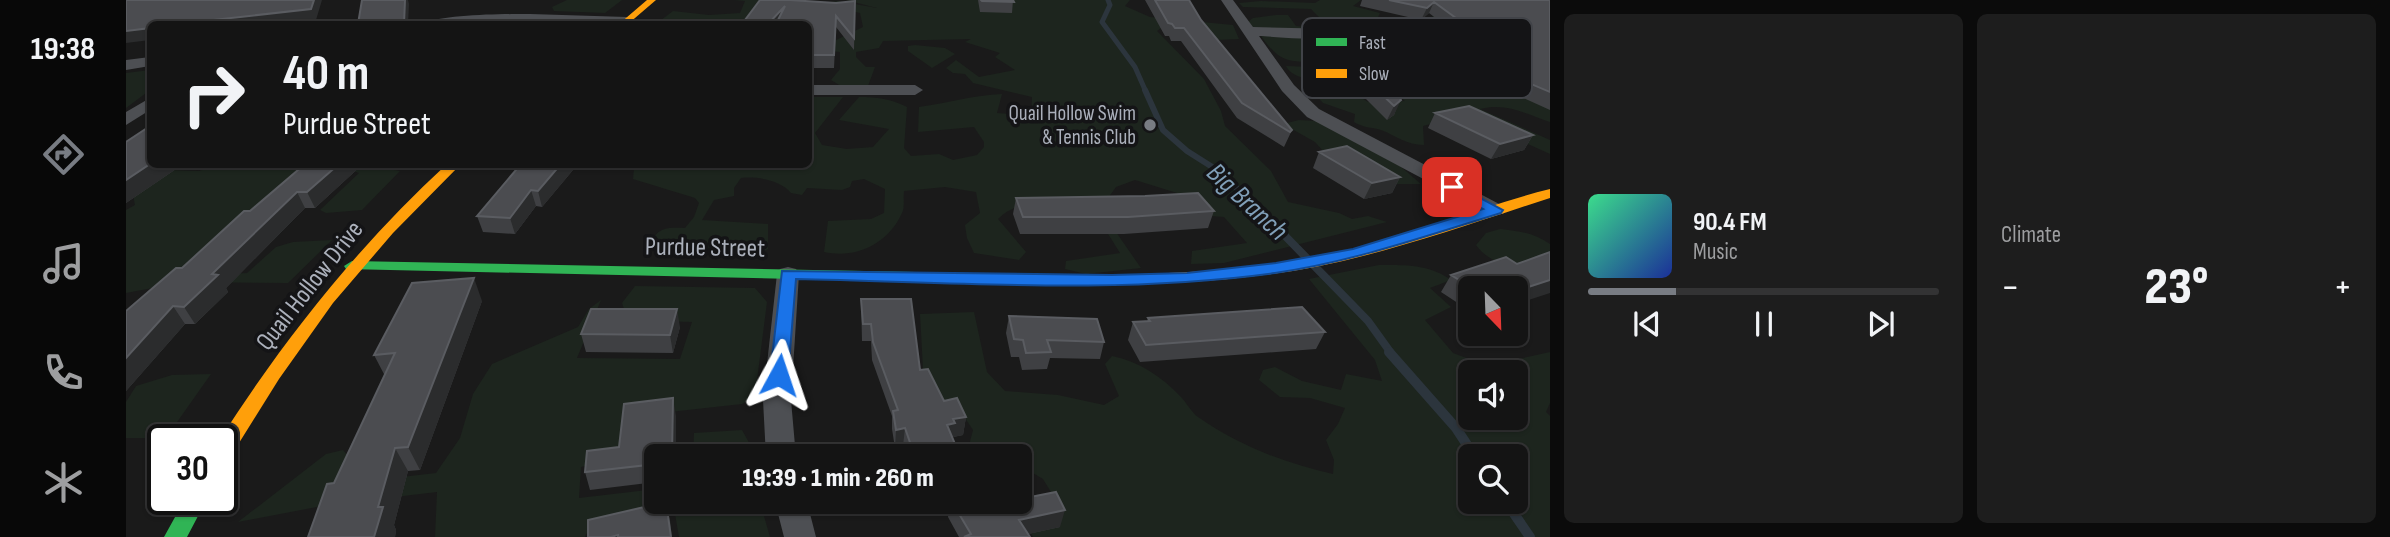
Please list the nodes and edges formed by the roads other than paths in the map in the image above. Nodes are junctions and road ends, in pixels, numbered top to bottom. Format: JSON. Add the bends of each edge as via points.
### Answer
{"nodes":[{"id":1,"x":652,"y":0,"type":"edge"},
{"id":2,"x":1227,"y":0,"type":"edge"},
{"id":3,"x":462,"y":21,"type":"edge"},
{"id":4,"x":604,"y":21,"type":"edge"},
{"id":5,"x":626,"y":21,"type":"edge"},
{"id":6,"x":1248,"y":31,"type":"junction"},
{"id":7,"x":1302,"y":33,"type":"edge"},
{"id":8,"x":147,"y":62,"type":"edge"},
{"id":9,"x":126,"y":65,"type":"edge"},
{"id":10,"x":812,"y":90,"type":"edge"},
{"id":11,"x":915,"y":90,"type":"dead end"},
{"id":12,"x":147,"y":105,"type":"edge"},
{"id":13,"x":126,"y":120,"type":"edge"},
{"id":14,"x":450,"y":168,"type":"edge"},
{"id":15,"x":1550,"y":193,"type":"edge"},
{"id":16,"x":1496,"y":210,"type":"junction"},
{"id":17,"x":352,"y":266,"type":"junction"},
{"id":18,"x":788,"y":274,"type":"junction"},
{"id":19,"x":238,"y":429,"type":"edge"},
{"id":20,"x":780,"y":444,"type":"edge"},
{"id":21,"x":794,"y":514,"type":"edge"},
{"id":22,"x":187,"y":515,"type":"edge"},
{"id":23,"x":175,"y":537,"type":"edge"},
{"id":24,"x":800,"y":537,"type":"edge"}],
"edges":[{"from":1,"to":5,"type":"street"},
{"from":2,"to":6,"type":"street"},
{"from":3,"to":4,"type":"street","via":[[542,15]]},
{"from":6,"to":7,"type":"street"},
{"from":6,"to":16,"type":"street","via":[[1288,88],[1313,113]]},
{"from":8,"to":9,"type":"street"},
{"from":10,"to":11,"type":"street"},
{"from":12,"to":13,"type":"street"},
{"from":14,"to":17,"type":"street","name":"Quail Hollow Drive"},
{"from":15,"to":16,"type":"street","name":"Purdue Street"},
{"from":16,"to":18,"type":"street","name":"Purdue Street","via":[[1355,253],[1199,277],[1093,281]]},
{"from":17,"to":18,"type":"street","name":"Purdue Street"},
{"from":17,"to":19,"type":"street","name":"Quail Hollow Drive","via":[[305,326]]},
{"from":18,"to":20,"type":"street","via":[[777,400]]},
{"from":21,"to":24,"type":"street"},
{"from":22,"to":23,"type":"street"}]}
